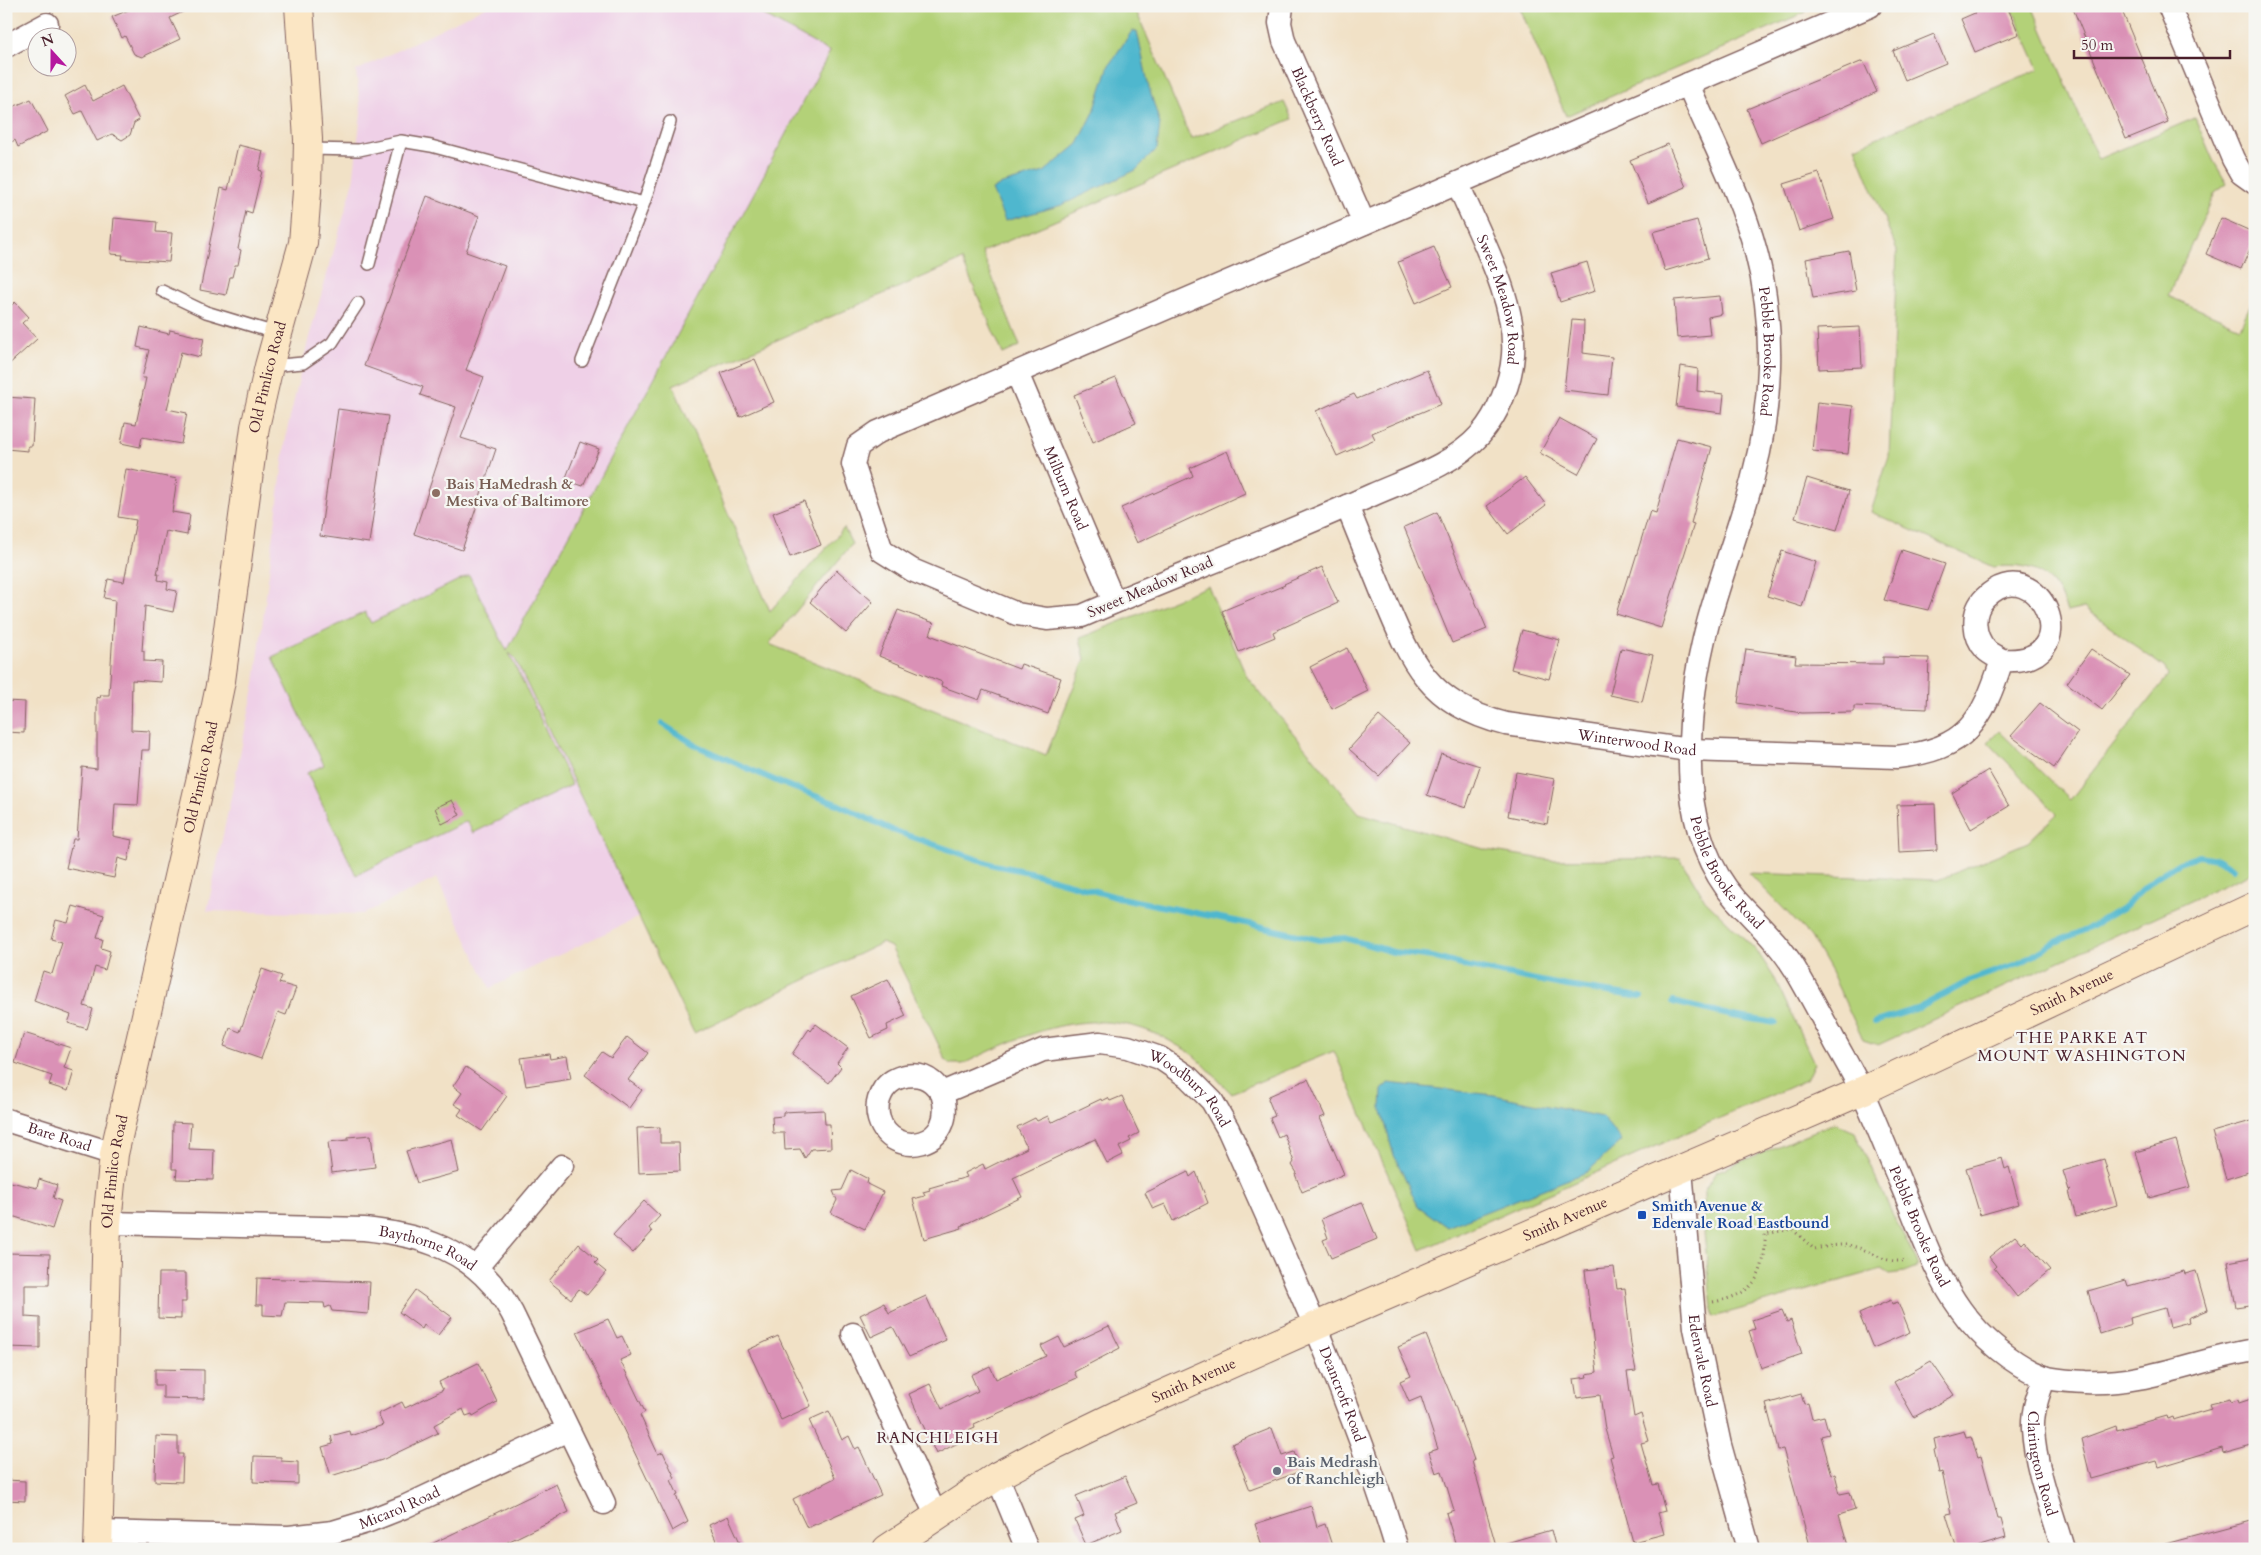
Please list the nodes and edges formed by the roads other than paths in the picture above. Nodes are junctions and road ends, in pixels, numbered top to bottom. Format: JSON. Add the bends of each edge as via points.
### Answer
{"nodes":[{"id":1,"x":299,"y":6,"type":"edge"},
{"id":2,"x":1282,"y":6,"type":"edge"},
{"id":3,"x":1870,"y":6,"type":"edge"},
{"id":4,"x":2169,"y":6,"type":"edge"},
{"id":5,"x":47,"y":24,"type":"dead end"},
{"id":6,"x":6,"y":46,"type":"edge"},
{"id":7,"x":1688,"y":84,"type":"junction"},
{"id":8,"x":670,"y":122,"type":"dead end"},
{"id":9,"x":401,"y":141,"type":"junction"},
{"id":10,"x":308,"y":149,"type":"junction"},
{"id":11,"x":1458,"y":184,"type":"junction"},
{"id":12,"x":2255,"y":184,"type":"edge"},
{"id":13,"x":644,"y":203,"type":"junction"},
{"id":14,"x":1364,"y":223,"type":"junction"},
{"id":15,"x":368,"y":264,"type":"dead end"},
{"id":16,"x":162,"y":291,"type":"dead end"},
{"id":17,"x":358,"y":303,"type":"dead end"},
{"id":18,"x":279,"y":334,"type":"junction"},
{"id":19,"x":582,"y":361,"type":"dead end"},
{"id":20,"x":269,"y":366,"type":"junction"},
{"id":21,"x":1018,"y":373,"type":"junction"},
{"id":22,"x":1347,"y":506,"type":"junction"},
{"id":23,"x":1114,"y":602,"type":"junction"},
{"id":24,"x":2002,"y":660,"type":"dead end"},
{"id":25,"x":1690,"y":750,"type":"junction"},
{"id":26,"x":2255,"y":906,"type":"edge"},
{"id":27,"x":1862,"y":1091,"type":"junction"},
{"id":28,"x":942,"y":1093,"type":"dead end"},
{"id":29,"x":6,"y":1120,"type":"edge"},
{"id":30,"x":114,"y":1154,"type":"junction"},
{"id":31,"x":562,"y":1166,"type":"dead end"},
{"id":32,"x":1681,"y":1170,"type":"junction"},
{"id":33,"x":107,"y":1223,"type":"junction"},
{"id":34,"x":477,"y":1268,"type":"junction"},
{"id":35,"x":1316,"y":1326,"type":"junction"},
{"id":36,"x":853,"y":1334,"type":"dead end"},
{"id":37,"x":2255,"y":1350,"type":"edge"},
{"id":38,"x":2044,"y":1377,"type":"junction"},
{"id":39,"x":568,"y":1430,"type":"junction"},
{"id":40,"x":997,"y":1476,"type":"junction"},
{"id":41,"x":604,"y":1503,"type":"dead end"},
{"id":42,"x":936,"y":1515,"type":"junction"},
{"id":43,"x":98,"y":1540,"type":"edge"},
{"id":44,"x":886,"y":1549,"type":"edge"},
{"id":45,"x":1027,"y":1549,"type":"edge"},
{"id":46,"x":1397,"y":1549,"type":"edge"},
{"id":47,"x":1749,"y":1549,"type":"edge"},
{"id":48,"x":2062,"y":1549,"type":"edge"}],
"edges":[{"from":1,"to":10,"type":"street","name":"Old Pimlico Road"},
{"from":2,"to":14,"type":"street","name":"Blackberry Road","via":[[1280,23],[1284,41]]},
{"from":3,"to":7,"type":"street","name":"Sweet Meadow Road"},
{"from":4,"to":12,"type":"street","via":[[2233,159],[2241,173]]},
{"from":5,"to":6,"type":"street"},
{"from":7,"to":11,"type":"street","name":"Sweet Meadow Road"},
{"from":7,"to":25,"type":"street","name":"Pebble Brooke Road","via":[[1756,251],[1769,334],[1763,431],[1753,479],[1708,623],[1699,665]]},
{"from":8,"to":13,"type":"lane"},
{"from":9,"to":10,"type":"lane","via":[[359,150]]},
{"from":9,"to":13,"type":"lane","via":[[431,146]]},
{"from":9,"to":15,"type":"lane"},
{"from":10,"to":18,"type":"street","name":"Old Pimlico Road","via":[[303,243]]},
{"from":11,"to":14,"type":"street","name":"Sweet Meadow Road"},
{"from":11,"to":22,"type":"street","name":"Sweet Meadow Road","via":[[1502,287],[1513,326],[1513,357],[1503,399],[1480,435],[1447,461]]},
{"from":13,"to":19,"type":"lane"},
{"from":14,"to":21,"type":"street","name":"Sweet Meadow Road"},
{"from":16,"to":18,"type":"lane","via":[[206,312]]},
{"from":17,"to":20,"type":"lane","via":[[332,343],[303,363]]},
{"from":18,"to":20,"type":"street","name":"Old Pimlico Road"},
{"from":20,"to":30,"type":"street","name":"Old Pimlico Road","via":[[255,427],[221,680]]},
{"from":21,"to":23,"type":"street","name":"Milburn Road"},
{"from":21,"to":23,"type":"street","name":"Sweet Meadow Road","via":[[878,432],[858,446],[853,464],[882,551],[912,570],[1017,614],[1047,619],[1082,616]]},
{"from":22,"to":23,"type":"street","name":"Sweet Meadow Road"},
{"from":22,"to":25,"type":"street","name":"Winterwood Road","via":[[1402,642],[1419,671],[1438,691],[1481,718],[1506,724]]},
{"from":24,"to":25,"type":"street","name":"Winterwood Road","via":[[1990,698],[1976,721],[1944,746],[1920,754]]},
{"from":25,"to":27,"type":"street","name":"Pebble Brooke Road","via":[[1696,824],[1716,873],[1793,966]]},
{"from":26,"to":27,"type":"street","name":"Smith Avenue"},
{"from":27,"to":32,"type":"street","name":"Smith Avenue"},
{"from":27,"to":38,"type":"street","name":"Pebble Brooke Road","via":[[1944,1284],[1959,1308],[1976,1330],[1998,1350]]},
{"from":28,"to":35,"type":"street","name":"Woodbury Road","via":[[1018,1059],[1064,1046],[1100,1043],[1128,1047],[1160,1058],[1188,1077],[1212,1101],[1228,1129]]},
{"from":29,"to":30,"type":"street","name":"Bare Road"},
{"from":30,"to":33,"type":"street","name":"Old Pimlico Road"},
{"from":31,"to":34,"type":"street"},
{"from":32,"to":35,"type":"street","name":"Smith Avenue"},
{"from":32,"to":47,"type":"street","name":"Edenvale Road","via":[[1695,1328],[1716,1427]]},
{"from":33,"to":34,"type":"street","name":"Baythorne Road","via":[[400,1232],[444,1248]]},
{"from":33,"to":43,"type":"street","name":"Old Pimlico Road"},
{"from":34,"to":39,"type":"street","name":"Baythorne Road","via":[[494,1285],[512,1313]]},
{"from":35,"to":40,"type":"street","name":"Smith Avenue","via":[[1124,1412]]},
{"from":35,"to":46,"type":"street","name":"Deancroft Road","via":[[1353,1417]]},
{"from":36,"to":42,"type":"street"},
{"from":37,"to":38,"type":"street","name":"Pebble Brooke Road","via":[[2129,1381],[2068,1381]]},
{"from":38,"to":48,"type":"street","name":"Clarington Road","via":[[2035,1402],[2032,1428],[2037,1459]]},
{"from":39,"to":41,"type":"street","name":"Baythorne Road"},
{"from":39,"to":43,"type":"street","name":"Micarol Road","via":[[404,1506],[333,1532],[289,1537]]},
{"from":40,"to":42,"type":"street","name":"Smith Avenue"},
{"from":40,"to":45,"type":"street"},
{"from":42,"to":44,"type":"street","name":"Smith Avenue"}]}
